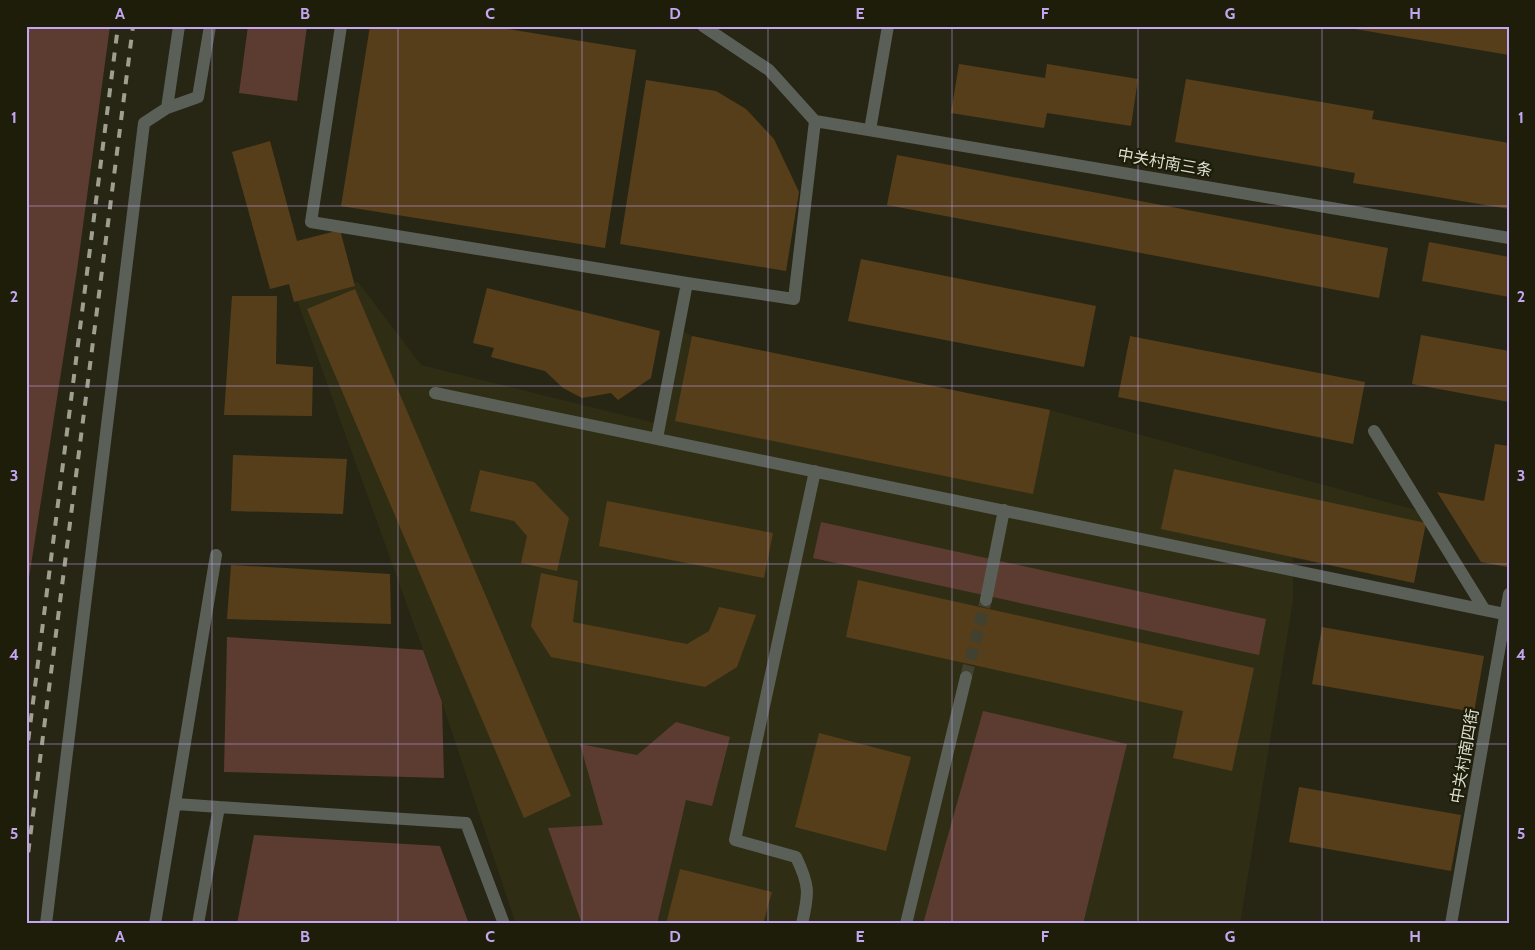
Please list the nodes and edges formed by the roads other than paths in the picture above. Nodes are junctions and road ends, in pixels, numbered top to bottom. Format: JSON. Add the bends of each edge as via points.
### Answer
{"nodes":[{"id":1,"x":179,"y":26,"type":"edge"},
{"id":2,"x":210,"y":26,"type":"edge"},
{"id":3,"x":341,"y":26,"type":"edge"},
{"id":4,"x":703,"y":26,"type":"edge"},
{"id":5,"x":888,"y":26,"type":"edge"},
{"id":6,"x":167,"y":108,"type":"junction"},
{"id":7,"x":815,"y":121,"type":"junction"},
{"id":8,"x":870,"y":130,"type":"junction"},
{"id":9,"x":1509,"y":238,"type":"edge"},
{"id":10,"x":687,"y":283,"type":"junction"},
{"id":11,"x":435,"y":393,"type":"dead end"},
{"id":12,"x":1374,"y":431,"type":"dead end"},
{"id":13,"x":657,"y":438,"type":"junction"},
{"id":14,"x":815,"y":471,"type":"junction"},
{"id":15,"x":1004,"y":510,"type":"junction"},
{"id":16,"x":216,"y":555,"type":"dead end"},
{"id":17,"x":1509,"y":594,"type":"edge"},
{"id":18,"x":986,"y":600,"type":"tunnel mouth"},
{"id":19,"x":1484,"y":610,"type":"junction"},
{"id":20,"x":1507,"y":614,"type":"edge"},
{"id":21,"x":966,"y":677,"type":"tunnel mouth"},
{"id":22,"x":176,"y":804,"type":"junction"},
{"id":23,"x":219,"y":807,"type":"junction"},
{"id":24,"x":46,"y":924,"type":"edge"},
{"id":25,"x":155,"y":924,"type":"edge"},
{"id":26,"x":198,"y":924,"type":"edge"},
{"id":27,"x":504,"y":924,"type":"edge"},
{"id":28,"x":802,"y":924,"type":"edge"},
{"id":29,"x":906,"y":924,"type":"edge"},
{"id":30,"x":1451,"y":924,"type":"edge"}],
"edges":[{"from":1,"to":6,"type":"street"},
{"from":2,"to":6,"type":"street","via":[[198,97]]},
{"from":3,"to":10,"type":"street","via":[[311,222]]},
{"from":4,"to":7,"type":"street","via":[[770,70]]},
{"from":5,"to":8,"type":"street"},
{"from":6,"to":24,"type":"street","via":[[144,123]]},
{"from":7,"to":8,"type":"street","name":"中关村南三条"},
{"from":7,"to":10,"type":"street","via":[[794,300]]},
{"from":8,"to":9,"type":"street","name":"中关村南三条"},
{"from":10,"to":13,"type":"street"},
{"from":11,"to":13,"type":"street"},
{"from":12,"to":19,"type":"street"},
{"from":13,"to":14,"type":"street"},
{"from":14,"to":15,"type":"street"},
{"from":14,"to":28,"type":"street","via":[[736,840],[796,856],[809,896]]},
{"from":15,"to":18,"type":"street"},
{"from":15,"to":19,"type":"street"},
{"from":16,"to":22,"type":"street"},
{"from":17,"to":20,"type":"street","name":"中关村南四街"},
{"from":19,"to":20,"type":"street"},
{"from":20,"to":30,"type":"street","name":"中关村南四街"},
{"from":21,"to":29,"type":"street"},
{"from":22,"to":23,"type":"street"},
{"from":22,"to":25,"type":"street"},
{"from":23,"to":26,"type":"street"},
{"from":23,"to":27,"type":"street","via":[[466,823]]}]}
